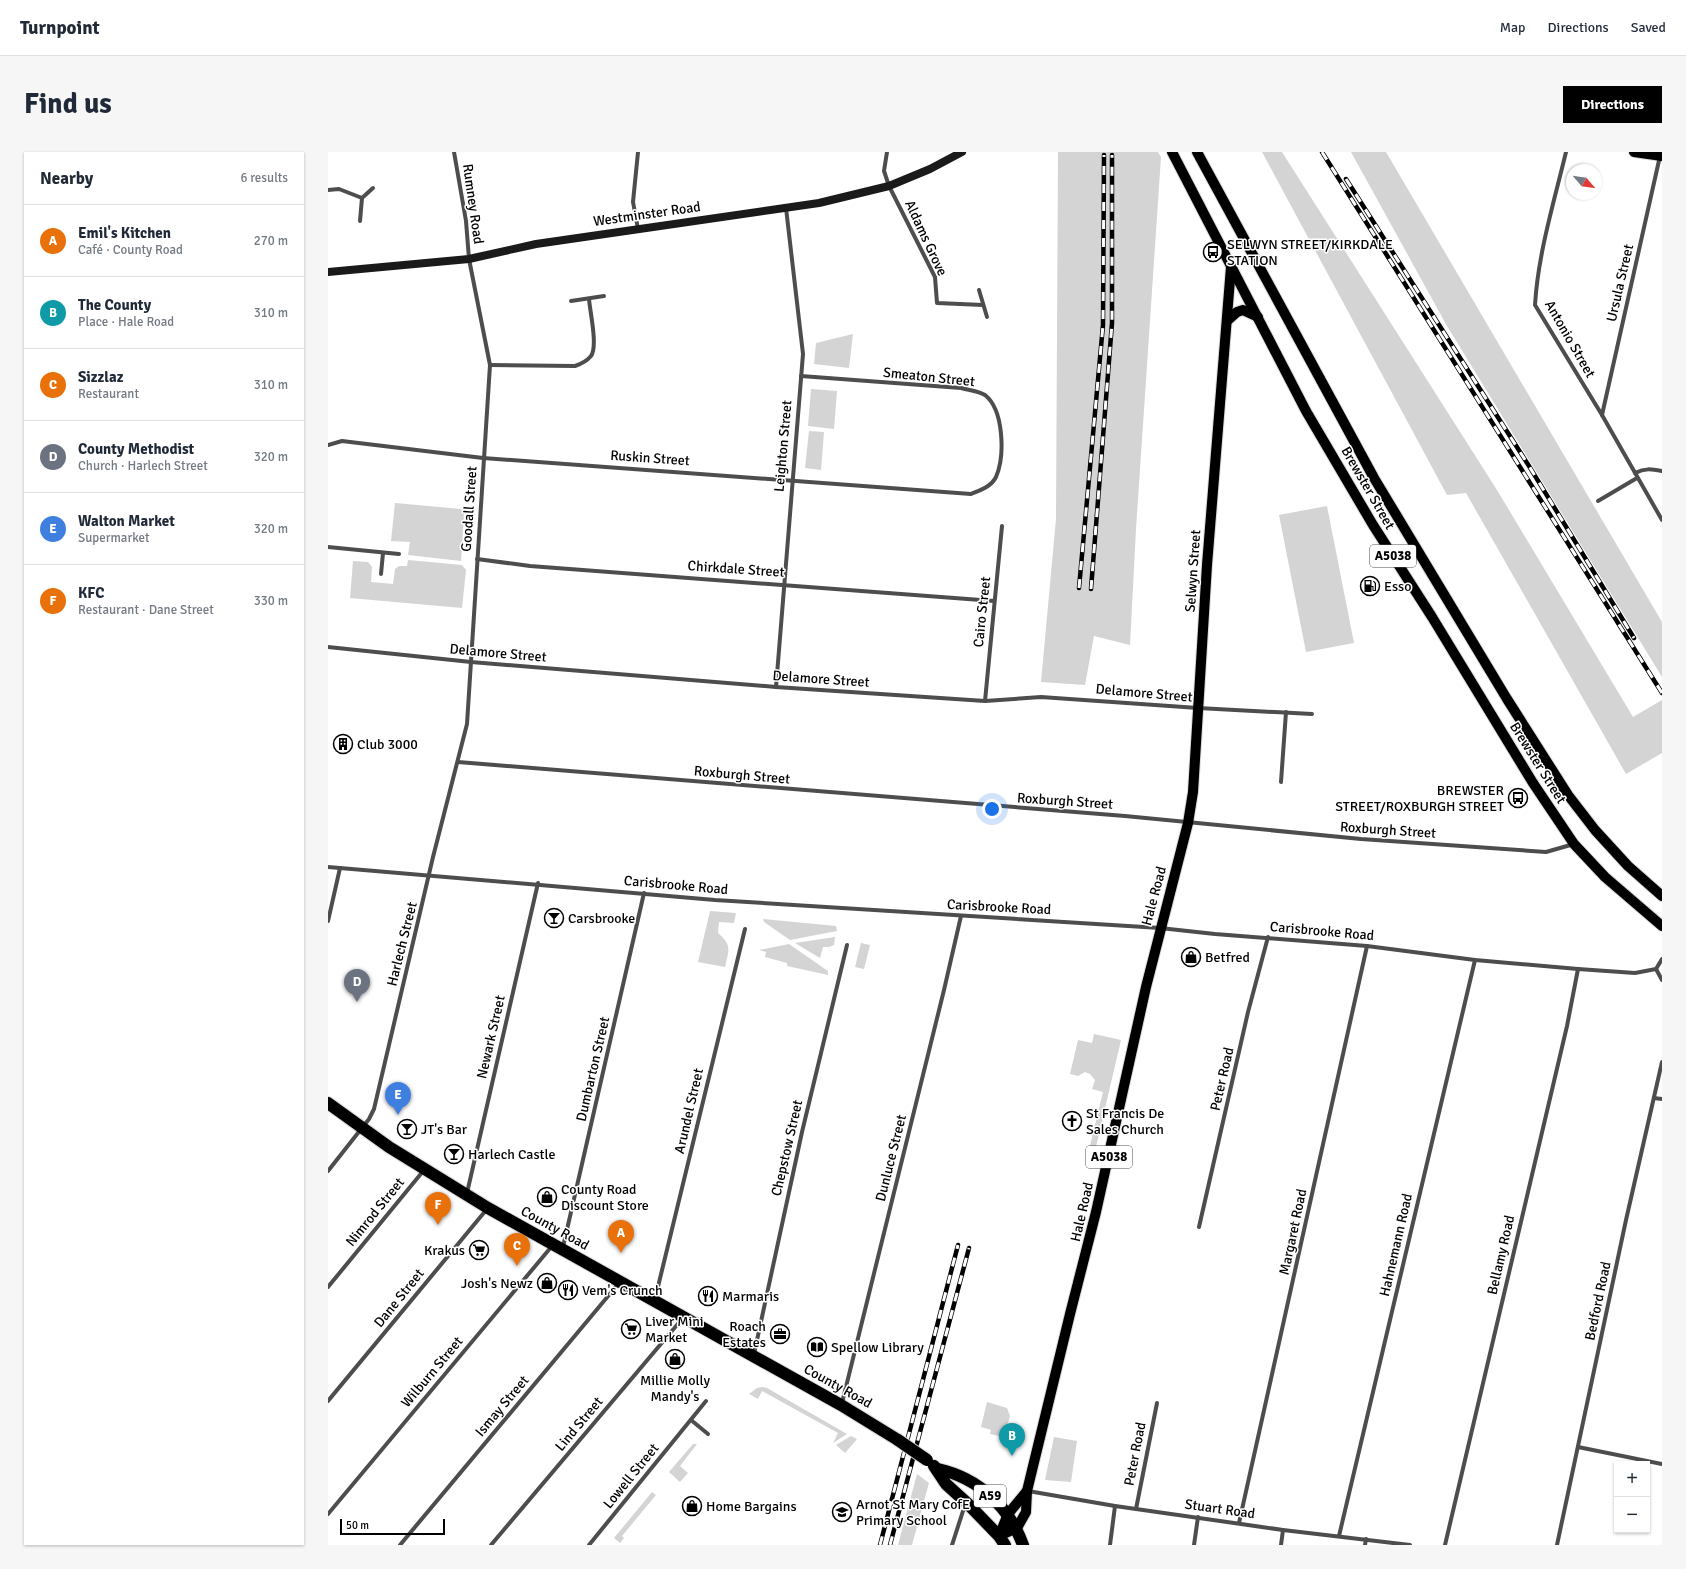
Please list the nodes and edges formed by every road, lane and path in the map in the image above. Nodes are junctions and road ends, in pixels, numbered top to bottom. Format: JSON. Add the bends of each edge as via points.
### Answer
{"nodes":[{"id":1,"x":454,"y":152,"type":"edge"},
{"id":2,"x":638,"y":152,"type":"edge"},
{"id":3,"x":887,"y":152,"type":"edge"},
{"id":4,"x":962,"y":152,"type":"edge"},
{"id":5,"x":1172,"y":152,"type":"edge"},
{"id":6,"x":1197,"y":152,"type":"edge"},
{"id":7,"x":1566,"y":152,"type":"edge"},
{"id":8,"x":1634,"y":152,"type":"edge"},
{"id":9,"x":1659,"y":155,"type":"edge"},
{"id":10,"x":889,"y":186,"type":"junction"},
{"id":11,"x":373,"y":188,"type":"dead end"},
{"id":12,"x":328,"y":190,"type":"edge"},
{"id":13,"x":362,"y":198,"type":"junction"},
{"id":14,"x":786,"y":207,"type":"junction"},
{"id":15,"x":360,"y":221,"type":"dead end"},
{"id":16,"x":638,"y":229,"type":"junction"},
{"id":17,"x":469,"y":259,"type":"junction"},
{"id":18,"x":1231,"y":267,"type":"junction"},
{"id":19,"x":328,"y":272,"type":"edge"},
{"id":20,"x":979,"y":290,"type":"dead end"},
{"id":21,"x":604,"y":296,"type":"dead end"},
{"id":22,"x":589,"y":299,"type":"junction"},
{"id":23,"x":571,"y":302,"type":"dead end"},
{"id":24,"x":983,"y":305,"type":"junction"},
{"id":25,"x":987,"y":317,"type":"dead end"},
{"id":26,"x":1258,"y":317,"type":"junction"},
{"id":27,"x":1228,"y":320,"type":"junction"},
{"id":28,"x":490,"y":364,"type":"junction"},
{"id":29,"x":801,"y":376,"type":"junction"},
{"id":30,"x":1602,"y":415,"type":"junction"},
{"id":31,"x":328,"y":445,"type":"edge"},
{"id":32,"x":483,"y":458,"type":"junction"},
{"id":33,"x":1662,"y":471,"type":"edge"},
{"id":34,"x":1635,"y":473,"type":"junction"},
{"id":35,"x":1637,"y":478,"type":"junction"},
{"id":36,"x":791,"y":481,"type":"junction"},
{"id":37,"x":971,"y":494,"type":"joint"},
{"id":38,"x":1598,"y":501,"type":"dead end"},
{"id":39,"x":1662,"y":520,"type":"edge"},
{"id":40,"x":1002,"y":526,"type":"dead end"},
{"id":41,"x":328,"y":547,"type":"edge"},
{"id":42,"x":383,"y":553,"type":"junction"},
{"id":43,"x":399,"y":554,"type":"dead end"},
{"id":44,"x":477,"y":559,"type":"junction"},
{"id":45,"x":381,"y":574,"type":"dead end"},
{"id":46,"x":784,"y":584,"type":"junction"},
{"id":47,"x":994,"y":601,"type":"junction"},
{"id":48,"x":328,"y":647,"type":"edge"},
{"id":49,"x":471,"y":662,"type":"junction"},
{"id":50,"x":776,"y":687,"type":"junction"},
{"id":51,"x":985,"y":701,"type":"junction"},
{"id":52,"x":1198,"y":708,"type":"junction"},
{"id":53,"x":1286,"y":712,"type":"junction"},
{"id":54,"x":1312,"y":714,"type":"dead end"},
{"id":55,"x":458,"y":762,"type":"junction"},
{"id":56,"x":1281,"y":782,"type":"dead end"},
{"id":57,"x":1188,"y":823,"type":"junction"},
{"id":58,"x":1574,"y":844,"type":"junction"},
{"id":59,"x":328,"y":867,"type":"edge"},
{"id":60,"x":340,"y":868,"type":"junction"},
{"id":61,"x":430,"y":876,"type":"junction"},
{"id":62,"x":538,"y":883,"type":"junction"},
{"id":63,"x":644,"y":893,"type":"junction"},
{"id":64,"x":1662,"y":896,"type":"edge"},
{"id":65,"x":961,"y":916,"type":"junction"},
{"id":66,"x":328,"y":921,"type":"edge"},
{"id":67,"x":1662,"y":926,"type":"edge"},
{"id":68,"x":1160,"y":928,"type":"junction"},
{"id":69,"x":745,"y":929,"type":"dead end"},
{"id":70,"x":1268,"y":937,"type":"junction"},
{"id":71,"x":847,"y":945,"type":"dead end"},
{"id":72,"x":1367,"y":946,"type":"junction"},
{"id":73,"x":1662,"y":959,"type":"edge"},
{"id":74,"x":1475,"y":960,"type":"junction"},
{"id":75,"x":1578,"y":969,"type":"junction"},
{"id":76,"x":1656,"y":969,"type":"junction"},
{"id":77,"x":1662,"y":980,"type":"edge"},
{"id":78,"x":1662,"y":1062,"type":"edge"},
{"id":79,"x":1654,"y":1098,"type":"junction"},
{"id":80,"x":1662,"y":1099,"type":"edge"},
{"id":81,"x":328,"y":1103,"type":"edge"},
{"id":82,"x":362,"y":1129,"type":"junction"},
{"id":83,"x":424,"y":1170,"type":"junction"},
{"id":84,"x":328,"y":1172,"type":"edge"},
{"id":85,"x":466,"y":1195,"type":"junction"},
{"id":86,"x":488,"y":1208,"type":"junction"},
{"id":87,"x":1199,"y":1227,"type":"dead end"},
{"id":88,"x":558,"y":1247,"type":"junction"},
{"id":89,"x":620,"y":1281,"type":"junction"},
{"id":90,"x":328,"y":1287,"type":"edge"},
{"id":91,"x":655,"y":1300,"type":"junction"},
{"id":92,"x":684,"y":1317,"type":"junction"},
{"id":93,"x":753,"y":1356,"type":"junction"},
{"id":94,"x":328,"y":1401,"type":"edge"},
{"id":95,"x":706,"y":1402,"type":"dead end"},
{"id":96,"x":1157,"y":1403,"type":"dead end"},
{"id":97,"x":842,"y":1405,"type":"junction"},
{"id":98,"x":691,"y":1420,"type":"junction"},
{"id":99,"x":708,"y":1434,"type":"dead end"},
{"id":100,"x":1578,"y":1447,"type":"junction"},
{"id":101,"x":1662,"y":1464,"type":"edge"},
{"id":102,"x":938,"y":1469,"type":"junction"},
{"id":103,"x":1028,"y":1490,"type":"junction"},
{"id":104,"x":968,"y":1504,"type":"junction"},
{"id":105,"x":1115,"y":1506,"type":"junction"},
{"id":106,"x":1136,"y":1509,"type":"junction"},
{"id":107,"x":328,"y":1514,"type":"edge"},
{"id":108,"x":1008,"y":1514,"type":"junction"},
{"id":109,"x":1198,"y":1517,"type":"junction"},
{"id":110,"x":1240,"y":1523,"type":"junction"},
{"id":111,"x":1017,"y":1528,"type":"junction"},
{"id":112,"x":1283,"y":1530,"type":"junction"},
{"id":113,"x":1339,"y":1536,"type":"junction"},
{"id":114,"x":1366,"y":1539,"type":"junction"},
{"id":115,"x":1002,"y":1540,"type":"edge"},
{"id":116,"x":400,"y":1545,"type":"edge"},
{"id":117,"x":491,"y":1545,"type":"edge"},
{"id":118,"x":589,"y":1545,"type":"edge"},
{"id":119,"x":952,"y":1545,"type":"edge"},
{"id":120,"x":1023,"y":1545,"type":"edge"},
{"id":121,"x":1110,"y":1545,"type":"edge"},
{"id":122,"x":1194,"y":1545,"type":"edge"},
{"id":123,"x":1281,"y":1545,"type":"edge"},
{"id":124,"x":1365,"y":1545,"type":"edge"},
{"id":125,"x":1410,"y":1545,"type":"edge"},
{"id":126,"x":1444,"y":1545,"type":"edge"},
{"id":127,"x":1557,"y":1545,"type":"edge"}],
"edges":[{"from":1,"to":17,"type":"street","name":"Rumney Road","via":[[466,221]]},
{"from":2,"to":16,"type":"street","via":[[633,202]]},
{"from":3,"to":10,"type":"street","via":[[884,171]]},
{"from":4,"to":10,"type":"street","name":"Westminster Road"},
{"from":5,"to":18,"type":"main road","name":"Brewster Street","number":"A5038"},
{"from":6,"to":64,"type":"main road","name":"Brewster Street","number":"A5038","via":[[1374,478],[1507,699],[1568,795],[1595,830],[1628,866]]},
{"from":7,"to":30,"type":"street","name":"Antonio Street","via":[[1543,250],[1535,305]]},
{"from":8,"to":9,"type":"main road"},
{"from":9,"to":30,"type":"street","name":"Ursula Street"},
{"from":10,"to":14,"type":"street","name":"Westminster Road","via":[[819,203]]},
{"from":10,"to":24,"type":"street","name":"Aldams Grove","via":[[935,277],[937,303]]},
{"from":11,"to":13,"type":"street"},
{"from":12,"to":13,"type":"street","via":[[338,189]]},
{"from":13,"to":15,"type":"street"},
{"from":14,"to":16,"type":"street","name":"Westminster Road"},
{"from":14,"to":29,"type":"street","name":"Leighton Street","via":[[803,354]]},
{"from":16,"to":17,"type":"street","name":"Westminster Road","via":[[536,244]]},
{"from":17,"to":19,"type":"street","name":"Westminster Road"},
{"from":17,"to":28,"type":"street","name":"Goodall Street"},
{"from":18,"to":26,"type":"main road","name":"Brewster Street","number":"A5038"},
{"from":18,"to":27,"type":"main road","name":"Selwyn Street","number":"A5038"},
{"from":20,"to":24,"type":"street"},
{"from":21,"to":22,"type":"street"},
{"from":22,"to":23,"type":"street"},
{"from":22,"to":28,"type":"street","via":[[594,344],[592,355],[584,362],[575,366]]},
{"from":24,"to":25,"type":"street"},
{"from":26,"to":27,"type":"main road","via":[[1243,310]]},
{"from":26,"to":58,"type":"main road","name":"Brewster Street","number":"A5038","via":[[1306,411],[1373,525],[1533,783]]},
{"from":27,"to":52,"type":"main road","name":"Selwyn Street","number":"A5038","via":[[1207,565]]},
{"from":28,"to":32,"type":"street","name":"Goodall Street"},
{"from":29,"to":36,"type":"street","name":"Leighton Street"},
{"from":29,"to":37,"type":"street","name":"Smeaton Street","via":[[961,388],[984,394],[994,405],[999,418],[1000,463],[995,478],[986,488]]},
{"from":30,"to":34,"type":"street","name":"Antonio Street"},
{"from":31,"to":32,"type":"street","name":"Ruskin Street","via":[[342,441]]},
{"from":32,"to":36,"type":"street","name":"Ruskin Street"},
{"from":32,"to":44,"type":"street","name":"Goodall Street"},
{"from":33,"to":34,"type":"street","via":[[1651,468]]},
{"from":34,"to":35,"type":"street","name":"Antonio Street"},
{"from":35,"to":38,"type":"street"},
{"from":35,"to":39,"type":"street","name":"Antonio Street"},
{"from":36,"to":37,"type":"street","name":"Ruskin Street"},
{"from":36,"to":46,"type":"street","name":"Leighton Street"},
{"from":40,"to":47,"type":"street","name":"Cairo Street"},
{"from":41,"to":42,"type":"street"},
{"from":42,"to":43,"type":"street"},
{"from":42,"to":45,"type":"street"},
{"from":44,"to":46,"type":"street","name":"Chirkdale Street","via":[[530,566]]},
{"from":44,"to":49,"type":"street","name":"Goodall Street"},
{"from":46,"to":47,"type":"street","name":"Chirkdale Street"},
{"from":46,"to":50,"type":"street","name":"Leighton Street"},
{"from":47,"to":51,"type":"street","name":"Cairo Street"},
{"from":48,"to":49,"type":"street","name":"Delamore Street"},
{"from":49,"to":50,"type":"street","name":"Delamore Street"},
{"from":49,"to":55,"type":"street","name":"Goodall Street","via":[[467,724]]},
{"from":50,"to":51,"type":"street","name":"Delamore Street"},
{"from":51,"to":52,"type":"street","name":"Delamore Street","via":[[1041,697]]},
{"from":52,"to":53,"type":"street","name":"Delamore Street"},
{"from":52,"to":57,"type":"main road","name":"Selwyn Street","number":"A5038","via":[[1193,792]]},
{"from":53,"to":54,"type":"street","name":"Delamore Street"},
{"from":53,"to":56,"type":"street"},
{"from":55,"to":57,"type":"street","name":"Roxburgh Street"},
{"from":55,"to":61,"type":"street","name":"Harlech Street"},
{"from":57,"to":58,"type":"street","name":"Roxburgh Street","via":[[1546,852]]},
{"from":57,"to":68,"type":"main road","name":"Hale Road","number":"A5038"},
{"from":58,"to":67,"type":"main road","name":"Brewster Street","number":"A5038","via":[[1604,877]]},
{"from":59,"to":60,"type":"street","name":"Carisbrooke Road"},
{"from":60,"to":61,"type":"street","name":"Carisbrooke Road"},
{"from":60,"to":66,"type":"street"},
{"from":61,"to":62,"type":"street","name":"Carisbrooke Road"},
{"from":61,"to":82,"type":"street","name":"Harlech Street","via":[[377,1098]]},
{"from":62,"to":63,"type":"street","name":"Carisbrooke Road"},
{"from":62,"to":85,"type":"street","name":"Newark Street"},
{"from":63,"to":65,"type":"street","name":"Carisbrooke Road"},
{"from":63,"to":88,"type":"street","name":"Dumbarton Street"},
{"from":65,"to":68,"type":"street","name":"Carisbrooke Road"},
{"from":65,"to":97,"type":"street","name":"Dunluce Street"},
{"from":68,"to":70,"type":"street","name":"Carisbrooke Road"},
{"from":68,"to":103,"type":"main road","name":"Hale Road","number":"A5038","via":[[1096,1212]]},
{"from":69,"to":91,"type":"street","name":"Arundel Street"},
{"from":70,"to":72,"type":"street","name":"Carisbrooke Road"},
{"from":70,"to":87,"type":"street","name":"Peter Road","via":[[1248,1012]]},
{"from":71,"to":93,"type":"street","name":"Chepstow Street","via":[[802,1132]]},
{"from":72,"to":74,"type":"street","name":"Carisbrooke Road"},
{"from":72,"to":110,"type":"street","name":"Margaret Road"},
{"from":73,"to":76,"type":"street"},
{"from":74,"to":75,"type":"street","name":"Carisbrooke Road"},
{"from":74,"to":113,"type":"street","name":"Hahnemann Road"},
{"from":75,"to":76,"type":"street","name":"Carisbrooke Road","via":[[1635,973]]},
{"from":75,"to":126,"type":"street","name":"Bellamy Road","via":[[1567,1026]]},
{"from":76,"to":77,"type":"street"},
{"from":78,"to":79,"type":"street","name":"Bedford Road"},
{"from":79,"to":80,"type":"street"},
{"from":79,"to":100,"type":"street","name":"Bedford Road"},
{"from":81,"to":82,"type":"highway","name":"County Road","number":"A59"},
{"from":82,"to":83,"type":"highway","name":"County Road","number":"A59"},
{"from":82,"to":84,"type":"street","name":"Harlech Street"},
{"from":83,"to":85,"type":"highway","name":"County Road","number":"A59"},
{"from":83,"to":90,"type":"street","name":"Nimrod Street"},
{"from":85,"to":86,"type":"highway","name":"County Road","number":"A59"},
{"from":86,"to":88,"type":"highway","name":"County Road","number":"A59"},
{"from":86,"to":94,"type":"street","name":"Dane Street"},
{"from":88,"to":89,"type":"highway","name":"County Road","number":"A59"},
{"from":88,"to":107,"type":"street","name":"Wilburn Street"},
{"from":89,"to":91,"type":"highway","name":"County Road","number":"A59"},
{"from":89,"to":116,"type":"street","name":"Ismay Street"},
{"from":91,"to":92,"type":"highway","name":"County Road","number":"A59"},
{"from":92,"to":93,"type":"highway","name":"County Road","number":"A59"},
{"from":92,"to":117,"type":"street","name":"Lind Street"},
{"from":93,"to":97,"type":"highway","name":"County Road","number":"A59"},
{"from":95,"to":98,"type":"street","name":"Lowell Street"},
{"from":96,"to":106,"type":"street","name":"Peter Road"},
{"from":97,"to":102,"type":"highway","name":"County Road","number":"A59","bridge":true},
{"from":98,"to":99,"type":"street"},
{"from":98,"to":118,"type":"street","name":"Lowell Street"},
{"from":100,"to":101,"type":"street"},
{"from":100,"to":127,"type":"street","name":"Bedford Road"},
{"from":102,"to":104,"type":"highway","name":"County Road","number":"A59","via":[[946,1484]]},
{"from":102,"to":108,"type":"highway","name":"County Road","number":"A59","via":[[975,1482]]},
{"from":103,"to":105,"type":"street","name":"Stuart Road"},
{"from":103,"to":108,"type":"main road","name":"Hale Road","number":"A5038"},
{"from":103,"to":111,"type":"main road","name":"Hale Road","number":"A5038","via":[[1026,1512]]},
{"from":104,"to":115,"type":"highway","name":"County Road","number":"A59"},
{"from":104,"to":119,"type":"street","via":[[963,1511]]},
{"from":105,"to":106,"type":"street","name":"Stuart Road"},
{"from":105,"to":121,"type":"street"},
{"from":106,"to":109,"type":"street","name":"Stuart Road"},
{"from":108,"to":111,"type":"highway","name":"County Road","number":"A59"},
{"from":108,"to":115,"type":"main road","name":"Hale Road","number":"A5038"},
{"from":109,"to":110,"type":"street","name":"Stuart Road"},
{"from":109,"to":122,"type":"street"},
{"from":110,"to":112,"type":"street","name":"Stuart Road"},
{"from":111,"to":115,"type":"main road"},
{"from":111,"to":120,"type":"highway","name":"County Road","number":"A59"},
{"from":112,"to":113,"type":"street","name":"Stuart Road"},
{"from":112,"to":123,"type":"street"},
{"from":113,"to":114,"type":"street","name":"Stuart Road"},
{"from":114,"to":124,"type":"street"},
{"from":114,"to":125,"type":"street","name":"Stuart Road"}]}
